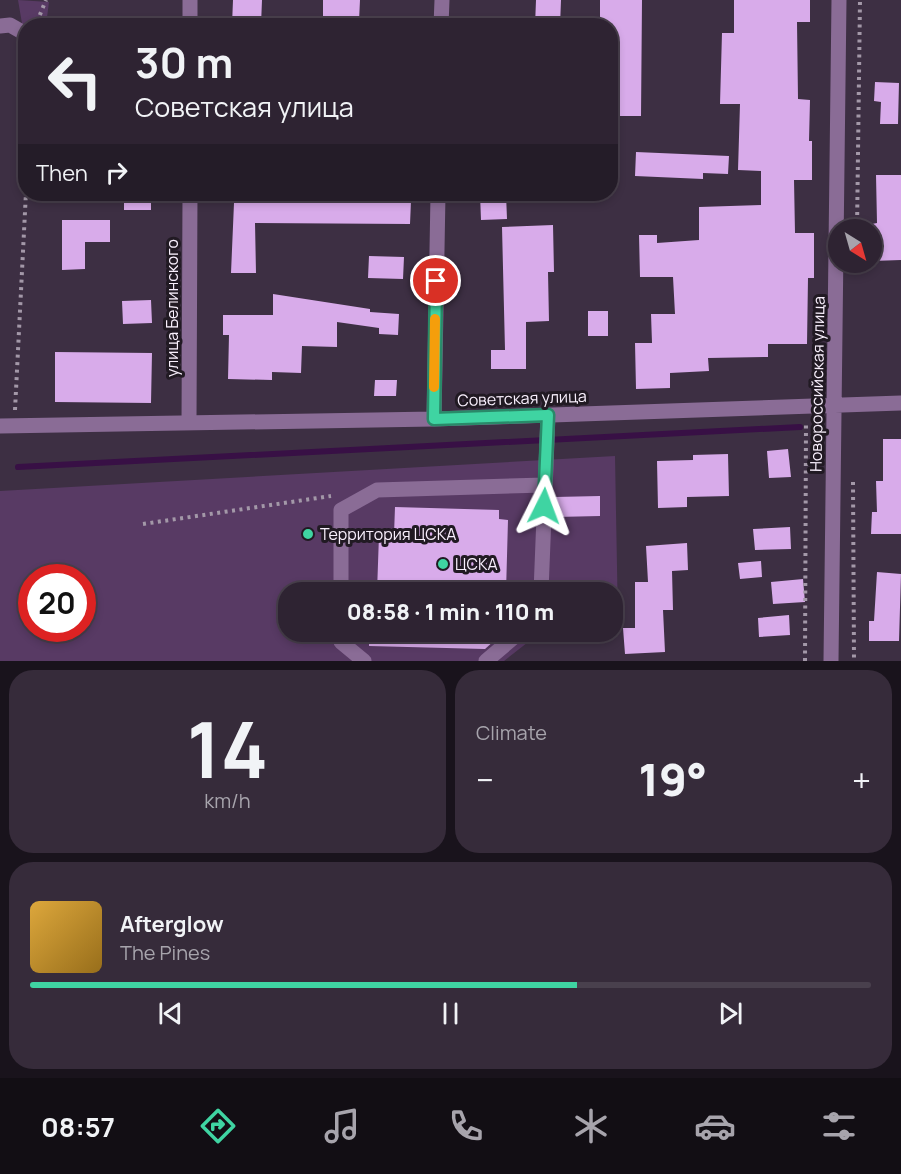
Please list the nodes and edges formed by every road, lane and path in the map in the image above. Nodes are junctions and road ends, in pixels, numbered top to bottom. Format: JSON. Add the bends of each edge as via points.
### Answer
{"nodes":[{"id":1,"x":46,"y":0,"type":"edge"},
{"id":2,"x":190,"y":0,"type":"edge"},
{"id":3,"x":442,"y":0,"type":"edge"},
{"id":4,"x":839,"y":0,"type":"edge"},
{"id":5,"x":860,"y":0,"type":"edge"},
{"id":6,"x":36,"y":18,"type":"edge"},
{"id":7,"x":190,"y":18,"type":"edge"},
{"id":8,"x":441,"y":18,"type":"edge"},
{"id":9,"x":0,"y":26,"type":"edge"},
{"id":10,"x":18,"y":27,"type":"edge"},
{"id":11,"x":26,"y":201,"type":"edge"},
{"id":12,"x":190,"y":201,"type":"edge"},
{"id":13,"x":438,"y":201,"type":"edge"},
{"id":14,"x":857,"y":219,"type":"edge"},
{"id":15,"x":16,"y":401,"type":"dead end"},
{"id":16,"x":901,"y":403,"type":"edge"},
{"id":17,"x":835,"y":407,"type":"junction"},
{"id":18,"x":806,"y":408,"type":"junction"},
{"id":19,"x":548,"y":415,"type":"junction"},
{"id":20,"x":434,"y":419,"type":"junction"},
{"id":21,"x":189,"y":423,"type":"junction"},
{"id":22,"x":0,"y":426,"type":"edge"},
{"id":23,"x":853,"y":476,"type":"dead end"},
{"id":24,"x":545,"y":485,"type":"junction"},
{"id":25,"x":334,"y":496,"type":"dead end"},
{"id":26,"x":144,"y":524,"type":"dead end"},
{"id":27,"x":341,"y":582,"type":"edge"},
{"id":28,"x":541,"y":582,"type":"edge"},
{"id":29,"x":341,"y":642,"type":"edge"},
{"id":30,"x":508,"y":642,"type":"edge"},
{"id":31,"x":364,"y":661,"type":"edge"},
{"id":32,"x":486,"y":661,"type":"edge"},
{"id":33,"x":806,"y":661,"type":"edge"},
{"id":34,"x":831,"y":661,"type":"edge"},
{"id":35,"x":854,"y":661,"type":"edge"}],
"edges":[{"from":1,"to":6,"type":"path"},
{"from":2,"to":7,"type":"street"},
{"from":3,"to":8,"type":"street"},
{"from":4,"to":17,"type":"street","name":"Новороссийская улица"},
{"from":5,"to":14,"type":"path"},
{"from":9,"to":10,"type":"street"},
{"from":11,"to":15,"type":"path"},
{"from":12,"to":21,"type":"street","name":"улица Белинского"},
{"from":13,"to":20,"type":"street"},
{"from":16,"to":17,"type":"street","name":"Советская улица"},
{"from":17,"to":18,"type":"street","name":"Советская улица"},
{"from":17,"to":34,"type":"street","name":"Новороссийская улица"},
{"from":18,"to":19,"type":"street","name":"Советская улица"},
{"from":18,"to":33,"type":"path"},
{"from":19,"to":20,"type":"street","name":"Советская улица"},
{"from":19,"to":24,"type":"street"},
{"from":20,"to":21,"type":"street","name":"Советская улица"},
{"from":21,"to":22,"type":"street","name":"Советская улица"},
{"from":23,"to":35,"type":"path"},
{"from":24,"to":27,"type":"street","via":[[376,490],[341,510]]},
{"from":24,"to":28,"type":"street"},
{"from":25,"to":26,"type":"path"},
{"from":29,"to":31,"type":"street"},
{"from":30,"to":32,"type":"street"}]}
